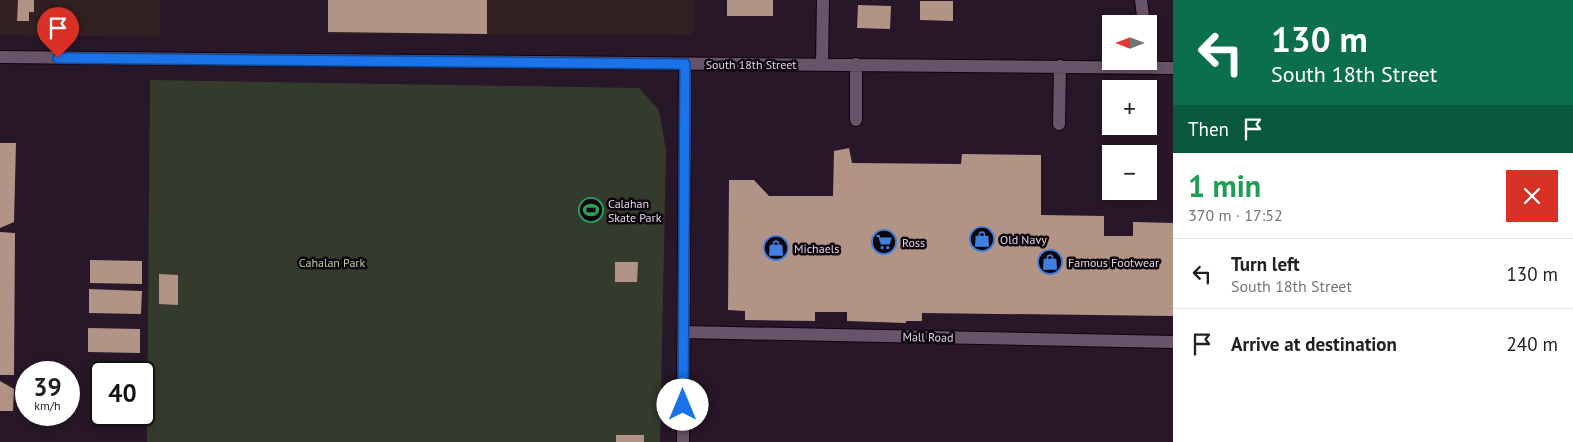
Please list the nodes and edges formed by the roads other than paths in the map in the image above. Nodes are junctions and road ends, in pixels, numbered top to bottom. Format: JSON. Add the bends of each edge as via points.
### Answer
{"nodes":[{"id":1,"x":823,"y":0,"type":"edge"},
{"id":2,"x":1141,"y":0,"type":"edge"},
{"id":3,"x":1143,"y":15,"type":"edge"},
{"id":4,"x":0,"y":57,"type":"edge"},
{"id":5,"x":685,"y":64,"type":"junction"},
{"id":6,"x":822,"y":64,"type":"junction"},
{"id":7,"x":856,"y":64,"type":"junction"},
{"id":8,"x":1102,"y":65,"type":"edge"},
{"id":9,"x":1060,"y":66,"type":"junction"},
{"id":10,"x":1158,"y":66,"type":"edge"},
{"id":11,"x":1173,"y":68,"type":"edge"},
{"id":12,"x":856,"y":120,"type":"dead end"},
{"id":13,"x":1059,"y":124,"type":"dead end"},
{"id":14,"x":684,"y":332,"type":"junction"},
{"id":15,"x":1173,"y":342,"type":"edge"},
{"id":16,"x":683,"y":442,"type":"edge"}],
"edges":[{"from":1,"to":6,"type":"street"},
{"from":2,"to":3,"type":"street"},
{"from":4,"to":5,"type":"street","name":"South 18th Street"},
{"from":5,"to":6,"type":"street","name":"South 18th Street"},
{"from":5,"to":14,"type":"street"},
{"from":6,"to":7,"type":"street","name":"South 18th Street"},
{"from":7,"to":9,"type":"street","name":"South 18th Street"},
{"from":7,"to":12,"type":"street"},
{"from":8,"to":9,"type":"street","name":"South 18th Street"},
{"from":9,"to":13,"type":"street"},
{"from":10,"to":11,"type":"street","name":"South 18th Street"},
{"from":14,"to":15,"type":"street","name":"Mall Road"},
{"from":14,"to":16,"type":"street"}]}
